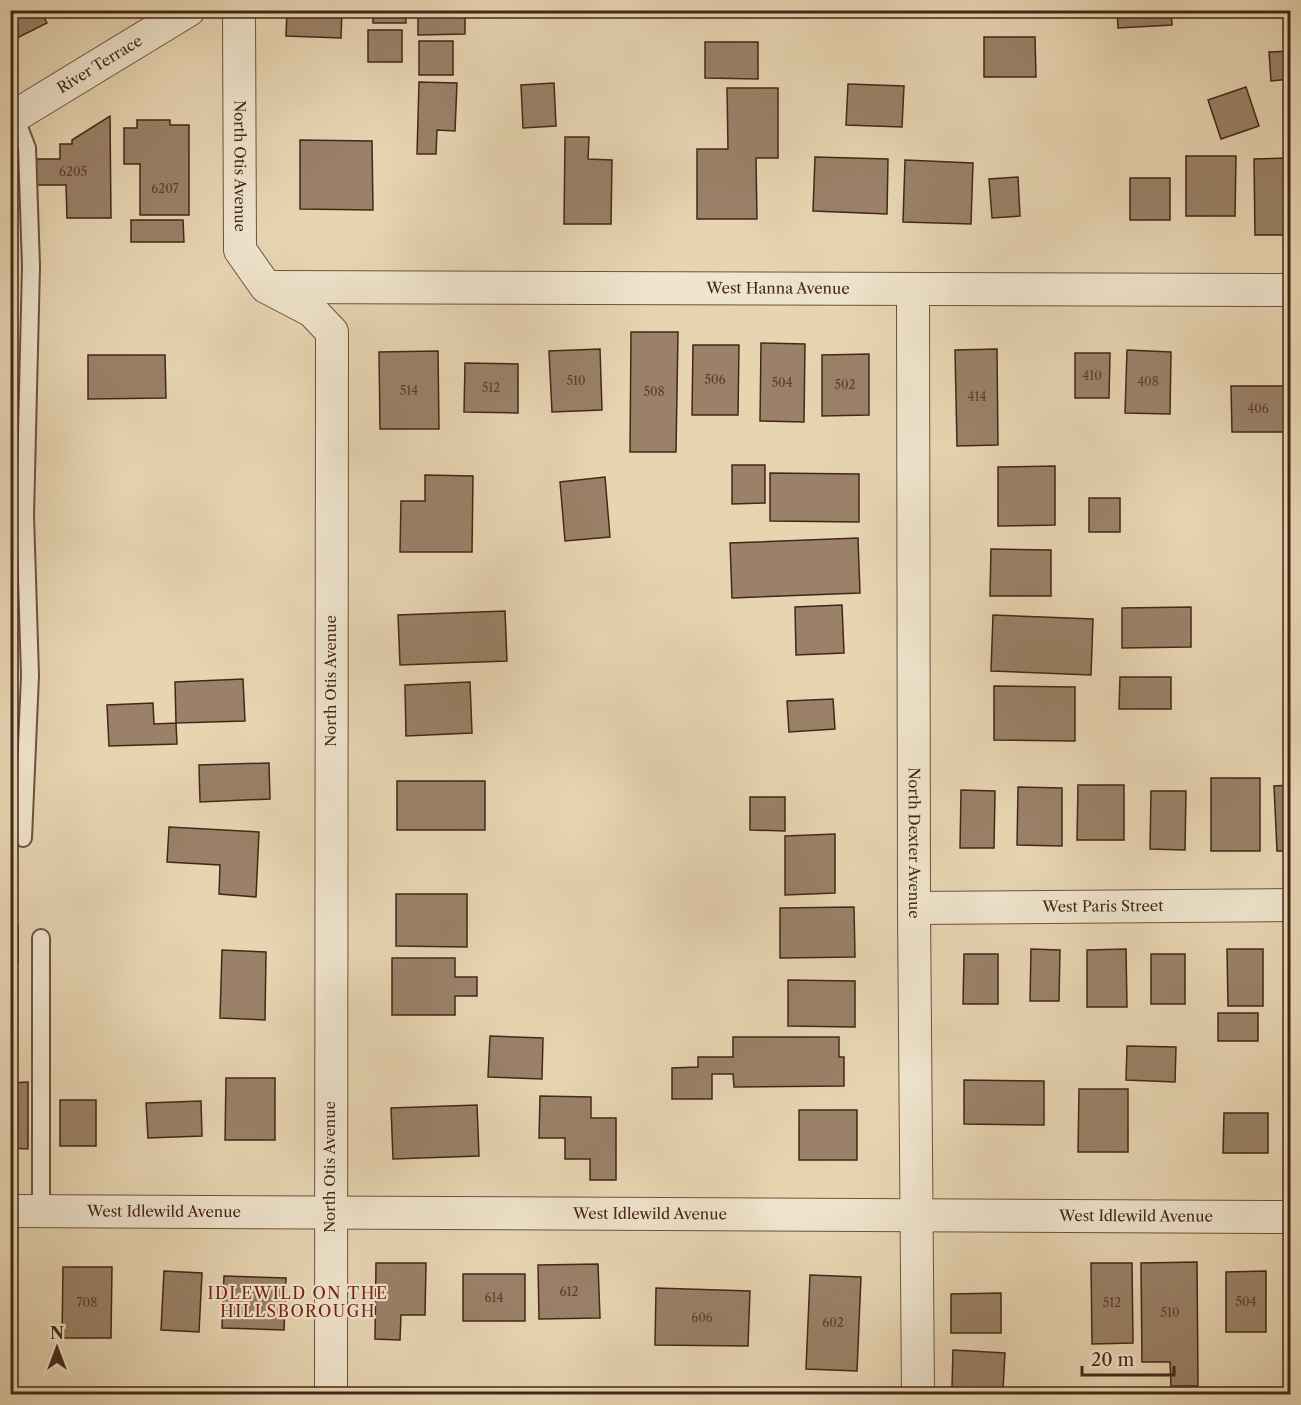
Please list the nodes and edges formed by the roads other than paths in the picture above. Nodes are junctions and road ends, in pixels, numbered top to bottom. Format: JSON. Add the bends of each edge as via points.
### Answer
{"nodes":[{"id":1,"x":189,"y":10,"type":"edge"},
{"id":2,"x":238,"y":10,"type":"edge"},
{"id":3,"x":13,"y":118,"type":"edge"},
{"id":4,"x":266,"y":287,"type":"junction"},
{"id":5,"x":913,"y":289,"type":"junction"},
{"id":6,"x":1290,"y":291,"type":"edge"},
{"id":7,"x":23,"y":838,"type":"dead end"},
{"id":8,"x":1290,"y":904,"type":"edge"},
{"id":9,"x":914,"y":908,"type":"junction"},
{"id":10,"x":41,"y":938,"type":"dead end"},
{"id":11,"x":10,"y":1211,"type":"edge"},
{"id":12,"x":41,"y":1211,"type":"junction"},
{"id":13,"x":330,"y":1212,"type":"junction"},
{"id":14,"x":917,"y":1215,"type":"junction"},
{"id":15,"x":1290,"y":1217,"type":"edge"},
{"id":16,"x":331,"y":1395,"type":"edge"},
{"id":17,"x":918,"y":1395,"type":"edge"}],
"edges":[{"from":1,"to":3,"type":"street","name":"River Terrace"},
{"from":2,"to":4,"type":"street","name":"North Otis Avenue","via":[[240,250]]},
{"from":3,"to":7,"type":"lane","via":[[27,148],[31,266],[25,515],[30,676]]},
{"from":4,"to":5,"type":"street","name":"West Hanna Avenue"},
{"from":4,"to":13,"type":"street","name":"North Otis Avenue","via":[[312,311],[332,332]]},
{"from":5,"to":6,"type":"street","name":"West Hanna Avenue"},
{"from":5,"to":9,"type":"street","name":"North Dexter Avenue"},
{"from":8,"to":9,"type":"street","name":"West Paris Street"},
{"from":9,"to":14,"type":"street","name":"North Dexter Avenue"},
{"from":10,"to":12,"type":"lane"},
{"from":11,"to":12,"type":"street","name":"West Idlewild Avenue"},
{"from":12,"to":13,"type":"street","name":"West Idlewild Avenue"},
{"from":13,"to":14,"type":"street","name":"West Idlewild Avenue"},
{"from":13,"to":16,"type":"street","name":"North Otis Avenue"},
{"from":14,"to":15,"type":"street","name":"West Idlewild Avenue"},
{"from":14,"to":17,"type":"street","name":"North Dexter Avenue"}]}
